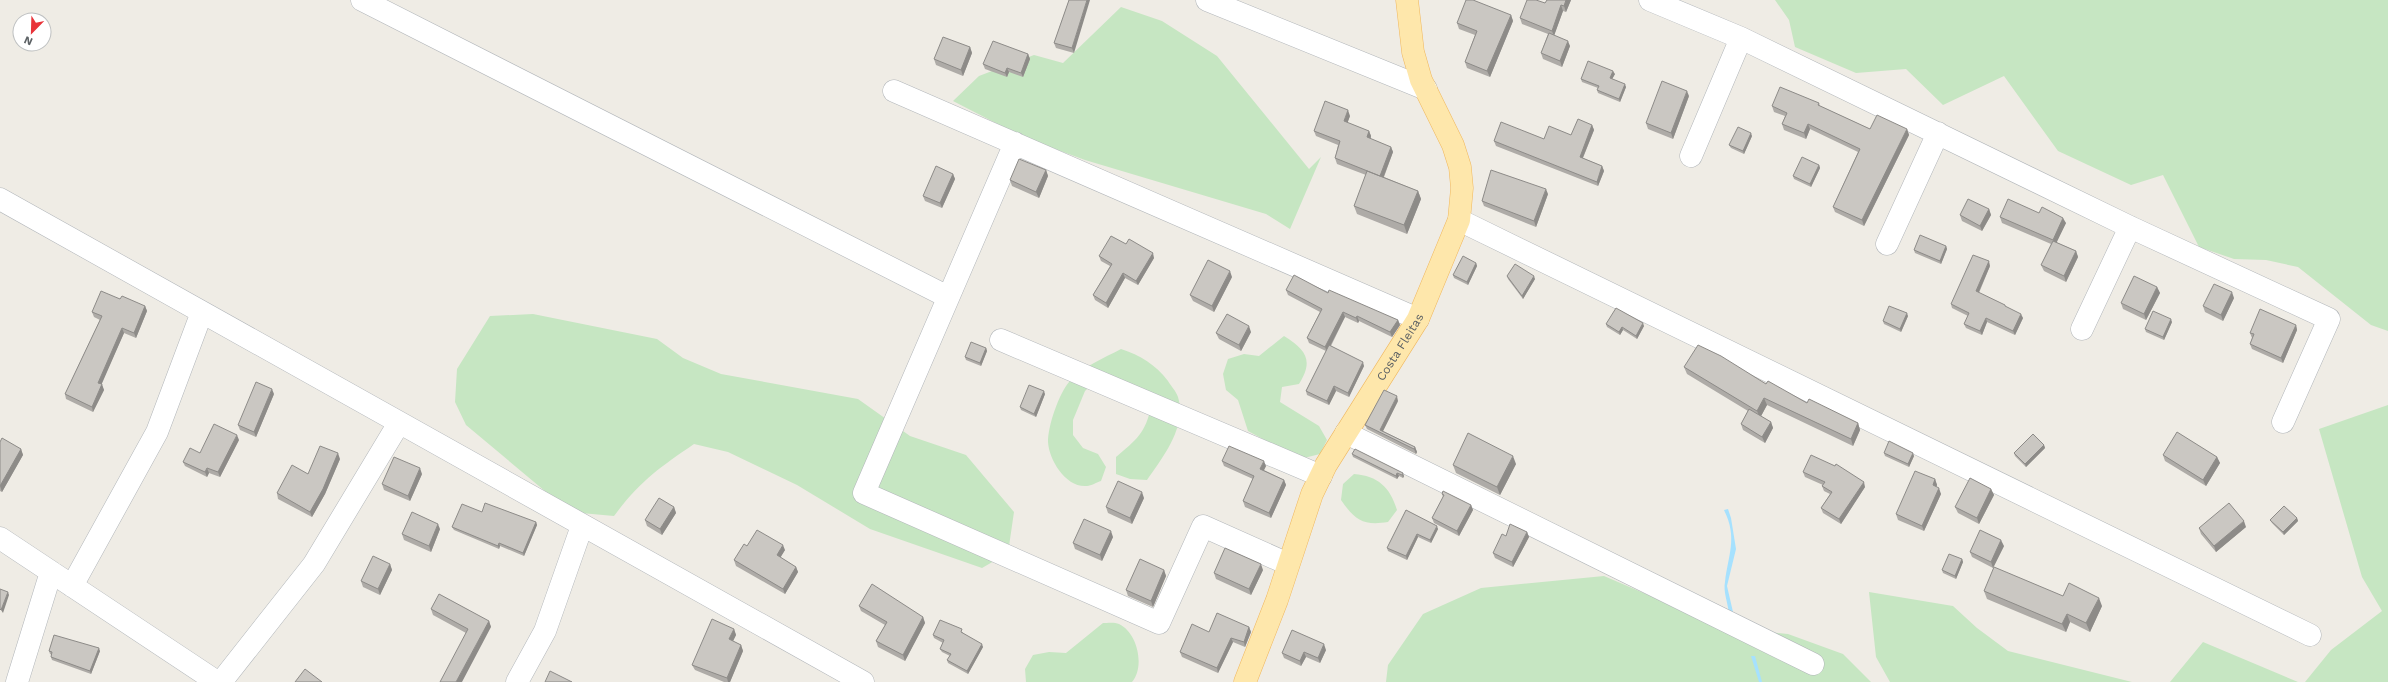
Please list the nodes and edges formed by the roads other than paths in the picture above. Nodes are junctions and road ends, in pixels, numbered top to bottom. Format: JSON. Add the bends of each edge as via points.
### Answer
{"nodes":[{"id":1,"x":362,"y":0,"type":"edge"},
{"id":2,"x":1207,"y":0,"type":"edge"},
{"id":3,"x":1407,"y":0,"type":"edge"},
{"id":4,"x":1650,"y":0,"type":"edge"},
{"id":5,"x":1741,"y":38,"type":"junction"},
{"id":6,"x":1426,"y":89,"type":"junction"},
{"id":7,"x":894,"y":91,"type":"dead end"},
{"id":8,"x":1938,"y":133,"type":"junction"},
{"id":9,"x":1015,"y":143,"type":"junction"},
{"id":10,"x":1692,"y":156,"type":"dead end"},
{"id":11,"x":0,"y":200,"type":"edge"},
{"id":12,"x":1459,"y":220,"type":"junction"},
{"id":13,"x":2130,"y":227,"type":"junction"},
{"id":14,"x":1887,"y":244,"type":"dead end"},
{"id":15,"x":948,"y":297,"type":"junction"},
{"id":16,"x":202,"y":312,"type":"junction"},
{"id":17,"x":1418,"y":319,"type":"junction"},
{"id":18,"x":2082,"y":329,"type":"dead end"},
{"id":19,"x":1001,"y":340,"type":"dead end"},
{"id":20,"x":2283,"y":422,"type":"dead end"},
{"id":21,"x":398,"y":423,"type":"junction"},
{"id":22,"x":1346,"y":433,"type":"junction"},
{"id":23,"x":1321,"y":476,"type":"junction"},
{"id":24,"x":582,"y":526,"type":"junction"},
{"id":25,"x":0,"y":538,"type":"edge"},
{"id":26,"x":1288,"y":564,"type":"junction"},
{"id":27,"x":51,"y":572,"type":"junction"},
{"id":28,"x":72,"y":586,"type":"junction"},
{"id":29,"x":2310,"y":635,"type":"dead end"},
{"id":30,"x":1814,"y":664,"type":"dead end"},
{"id":31,"x":1250,"y":680,"type":"edge"},
{"id":32,"x":17,"y":682,"type":"edge"},
{"id":33,"x":217,"y":682,"type":"edge"},
{"id":34,"x":221,"y":682,"type":"edge"},
{"id":35,"x":518,"y":682,"type":"edge"},
{"id":36,"x":863,"y":682,"type":"edge"}],
"edges":[{"from":1,"to":15,"type":"street"},
{"from":2,"to":6,"type":"street"},
{"from":3,"to":6,"type":"main road","name":"Costa Fleitas","via":[[1412,52]]},
{"from":4,"to":5,"type":"street"},
{"from":5,"to":8,"type":"street"},
{"from":5,"to":10,"type":"street"},
{"from":6,"to":12,"type":"main road","name":"Costa Fleitas","via":[[1453,145],[1460,167],[1462,188]]},
{"from":7,"to":9,"type":"street"},
{"from":8,"to":13,"type":"street"},
{"from":8,"to":14,"type":"street"},
{"from":9,"to":15,"type":"street"},
{"from":9,"to":17,"type":"street"},
{"from":11,"to":16,"type":"street"},
{"from":12,"to":17,"type":"main road","name":"Costa Fleitas"},
{"from":12,"to":29,"type":"street"},
{"from":13,"to":18,"type":"street"},
{"from":13,"to":20,"type":"street","via":[[2329,319]]},
{"from":15,"to":26,"type":"street","via":[[864,493],[1159,624],[1203,526]]},
{"from":16,"to":21,"type":"street"},
{"from":16,"to":28,"type":"street","via":[[157,432]]},
{"from":17,"to":22,"type":"main road","name":"Costa Fleitas"},
{"from":19,"to":23,"type":"street"},
{"from":21,"to":24,"type":"street"},
{"from":21,"to":34,"type":"street","via":[[314,564]]},
{"from":22,"to":23,"type":"main road","name":"Costa Fleitas"},
{"from":22,"to":30,"type":"street"},
{"from":23,"to":26,"type":"main road","name":"Costa Fleitas","via":[[1299,528]]},
{"from":24,"to":35,"type":"street","via":[[545,631]]},
{"from":24,"to":36,"type":"street"},
{"from":25,"to":27,"type":"street"},
{"from":26,"to":31,"type":"main road","name":"Costa Fleitas"},
{"from":27,"to":28,"type":"street"},
{"from":27,"to":32,"type":"street"},
{"from":28,"to":33,"type":"street"}]}
